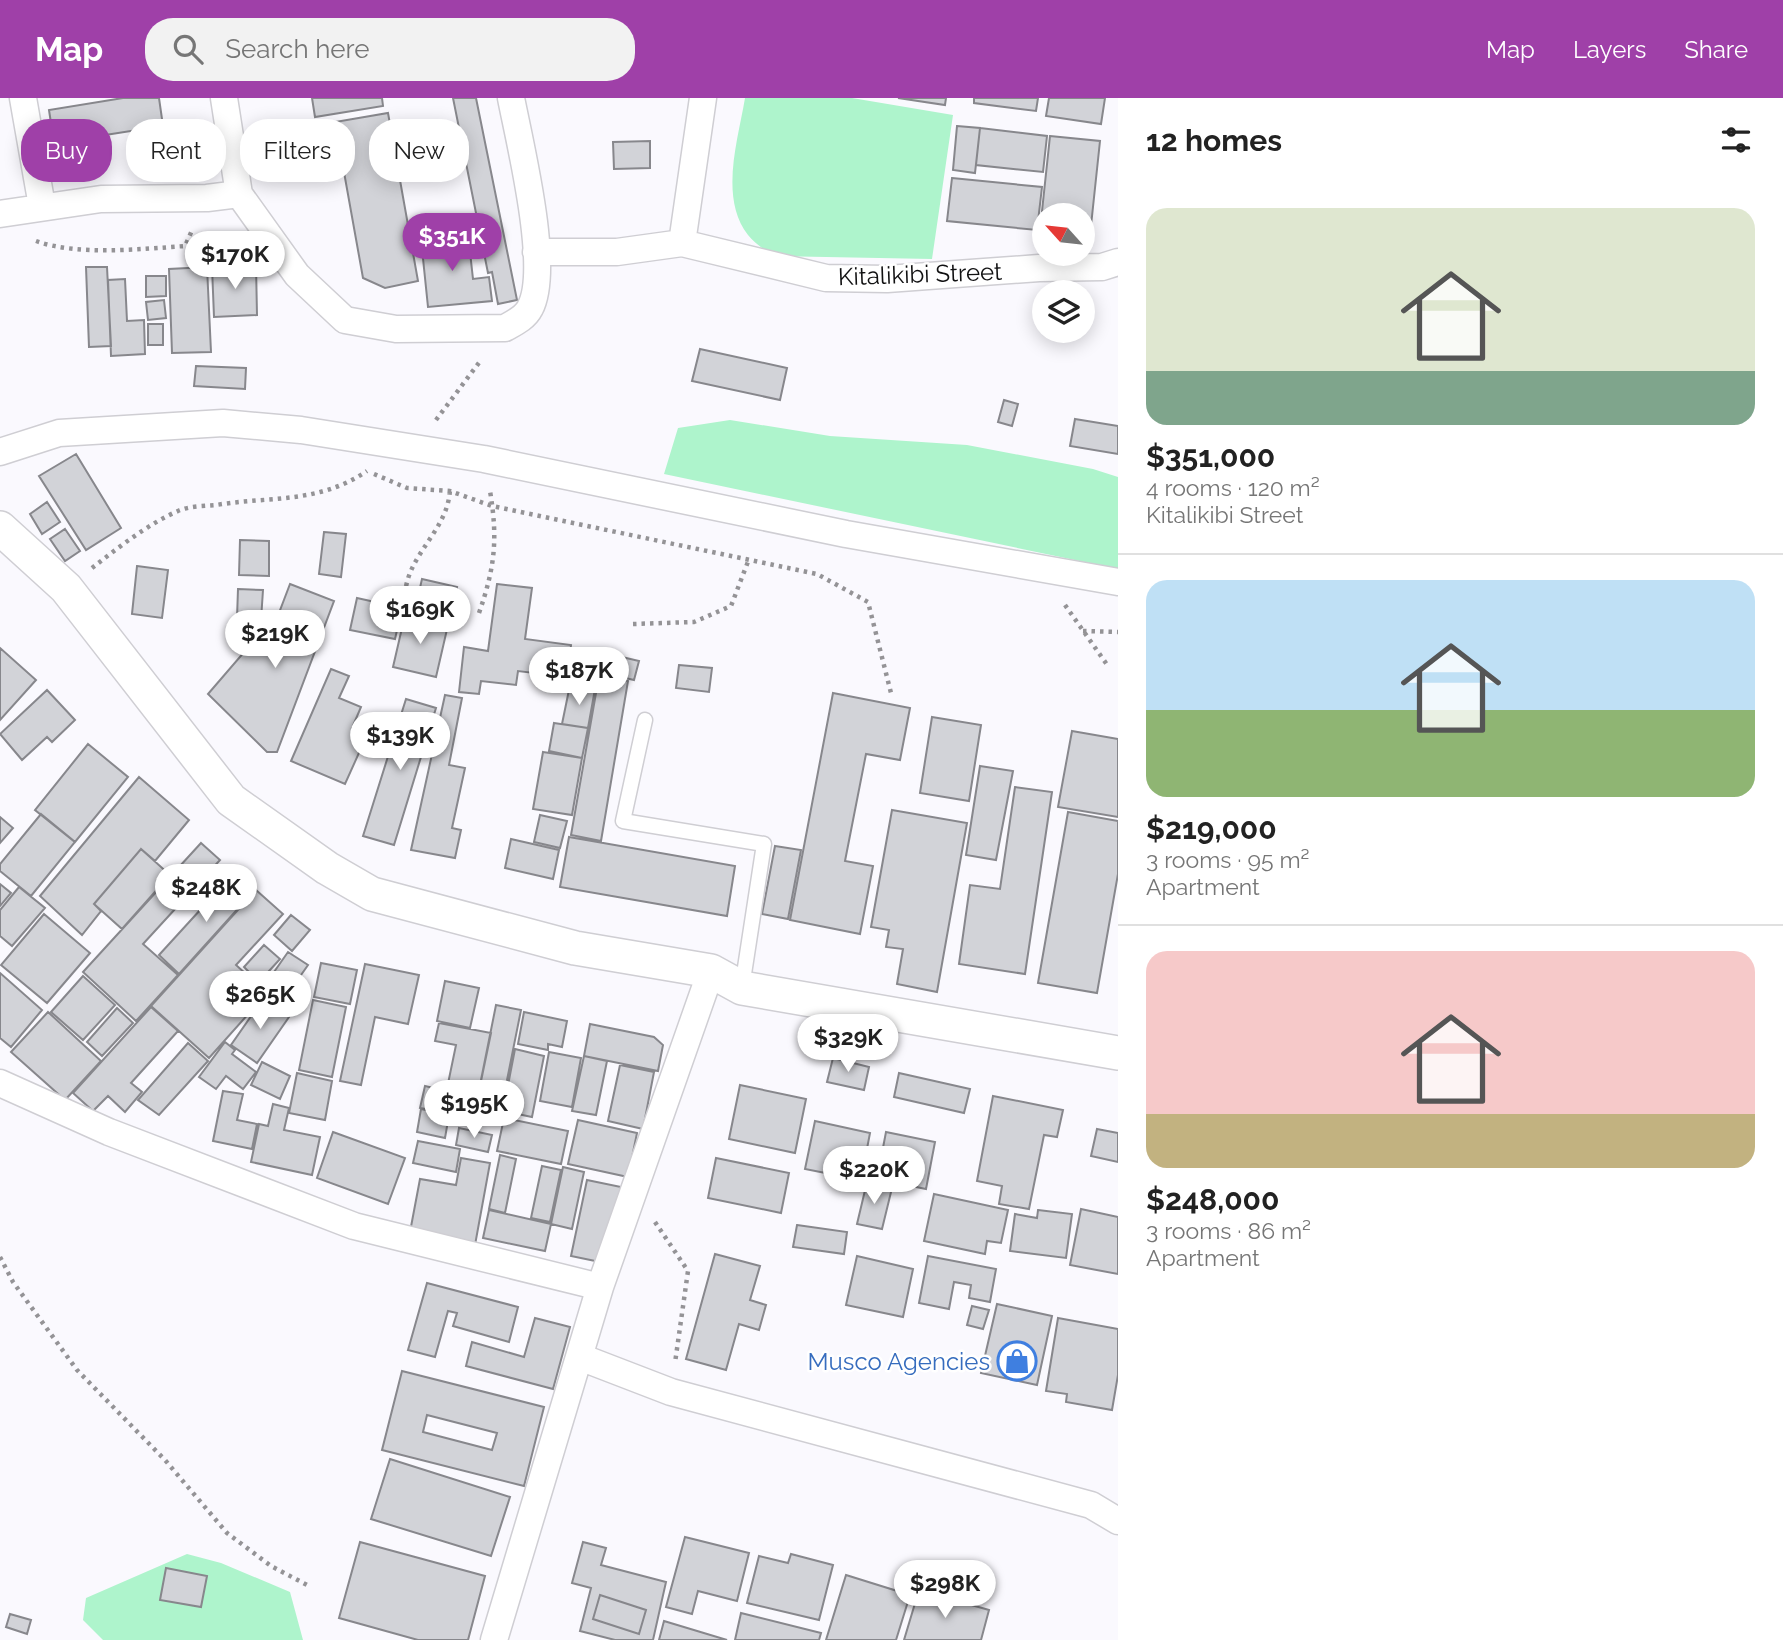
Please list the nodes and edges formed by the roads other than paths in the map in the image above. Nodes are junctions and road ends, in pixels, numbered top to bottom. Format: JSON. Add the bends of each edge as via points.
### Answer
{"nodes":[{"id":1,"x":23,"y":98,"type":"edge"},
{"id":2,"x":224,"y":98,"type":"edge"},
{"id":3,"x":511,"y":98,"type":"edge"},
{"id":4,"x":703,"y":98,"type":"edge"},
{"id":5,"x":239,"y":194,"type":"junction"},
{"id":6,"x":43,"y":206,"type":"junction"},
{"id":7,"x":0,"y":214,"type":"edge"},
{"id":8,"x":682,"y":243,"type":"junction"},
{"id":9,"x":536,"y":252,"type":"junction"},
{"id":10,"x":1118,"y":262,"type":"edge"},
{"id":11,"x":0,"y":452,"type":"edge"},
{"id":12,"x":0,"y":528,"type":"edge"},
{"id":13,"x":1118,"y":582,"type":"edge"},
{"id":14,"x":645,"y":720,"type":"dead end"},
{"id":15,"x":711,"y":971,"type":"junction"},
{"id":16,"x":742,"y":988,"type":"junction"},
{"id":17,"x":1118,"y":1053,"type":"edge"},
{"id":18,"x":0,"y":1083,"type":"edge"},
{"id":19,"x":600,"y":1287,"type":"junction"},
{"id":20,"x":580,"y":1357,"type":"junction"},
{"id":21,"x":1118,"y":1521,"type":"edge"},
{"id":22,"x":494,"y":1640,"type":"edge"}],
"edges":[{"from":1,"to":6,"type":"street"},
{"from":2,"to":5,"type":"street"},
{"from":3,"to":9,"type":"street"},
{"from":4,"to":8,"type":"street"},
{"from":5,"to":6,"type":"street"},
{"from":5,"to":9,"type":"street","via":[[297,275],[345,320],[396,329],[505,328],[530,309],[538,279]]},
{"from":6,"to":7,"type":"street"},
{"from":8,"to":9,"type":"street","via":[[617,252]]},
{"from":8,"to":10,"type":"street","name":"Kitalikibi Street","via":[[826,278],[887,279],[1101,267]]},
{"from":11,"to":13,"type":"street","via":[[59,433],[223,423],[380,441],[846,534]]},
{"from":12,"to":15,"type":"street","via":[[66,588],[232,800],[327,868],[372,894],[397,901],[575,948]]},
{"from":14,"to":16,"type":"lane","via":[[623,821],[764,844]]},
{"from":15,"to":16,"type":"street"},
{"from":15,"to":19,"type":"street"},
{"from":16,"to":17,"type":"street"},
{"from":18,"to":19,"type":"street","via":[[109,1132],[354,1226]]},
{"from":19,"to":20,"type":"street"},
{"from":20,"to":21,"type":"street","via":[[671,1392],[1091,1505]]},
{"from":20,"to":22,"type":"street"}]}
